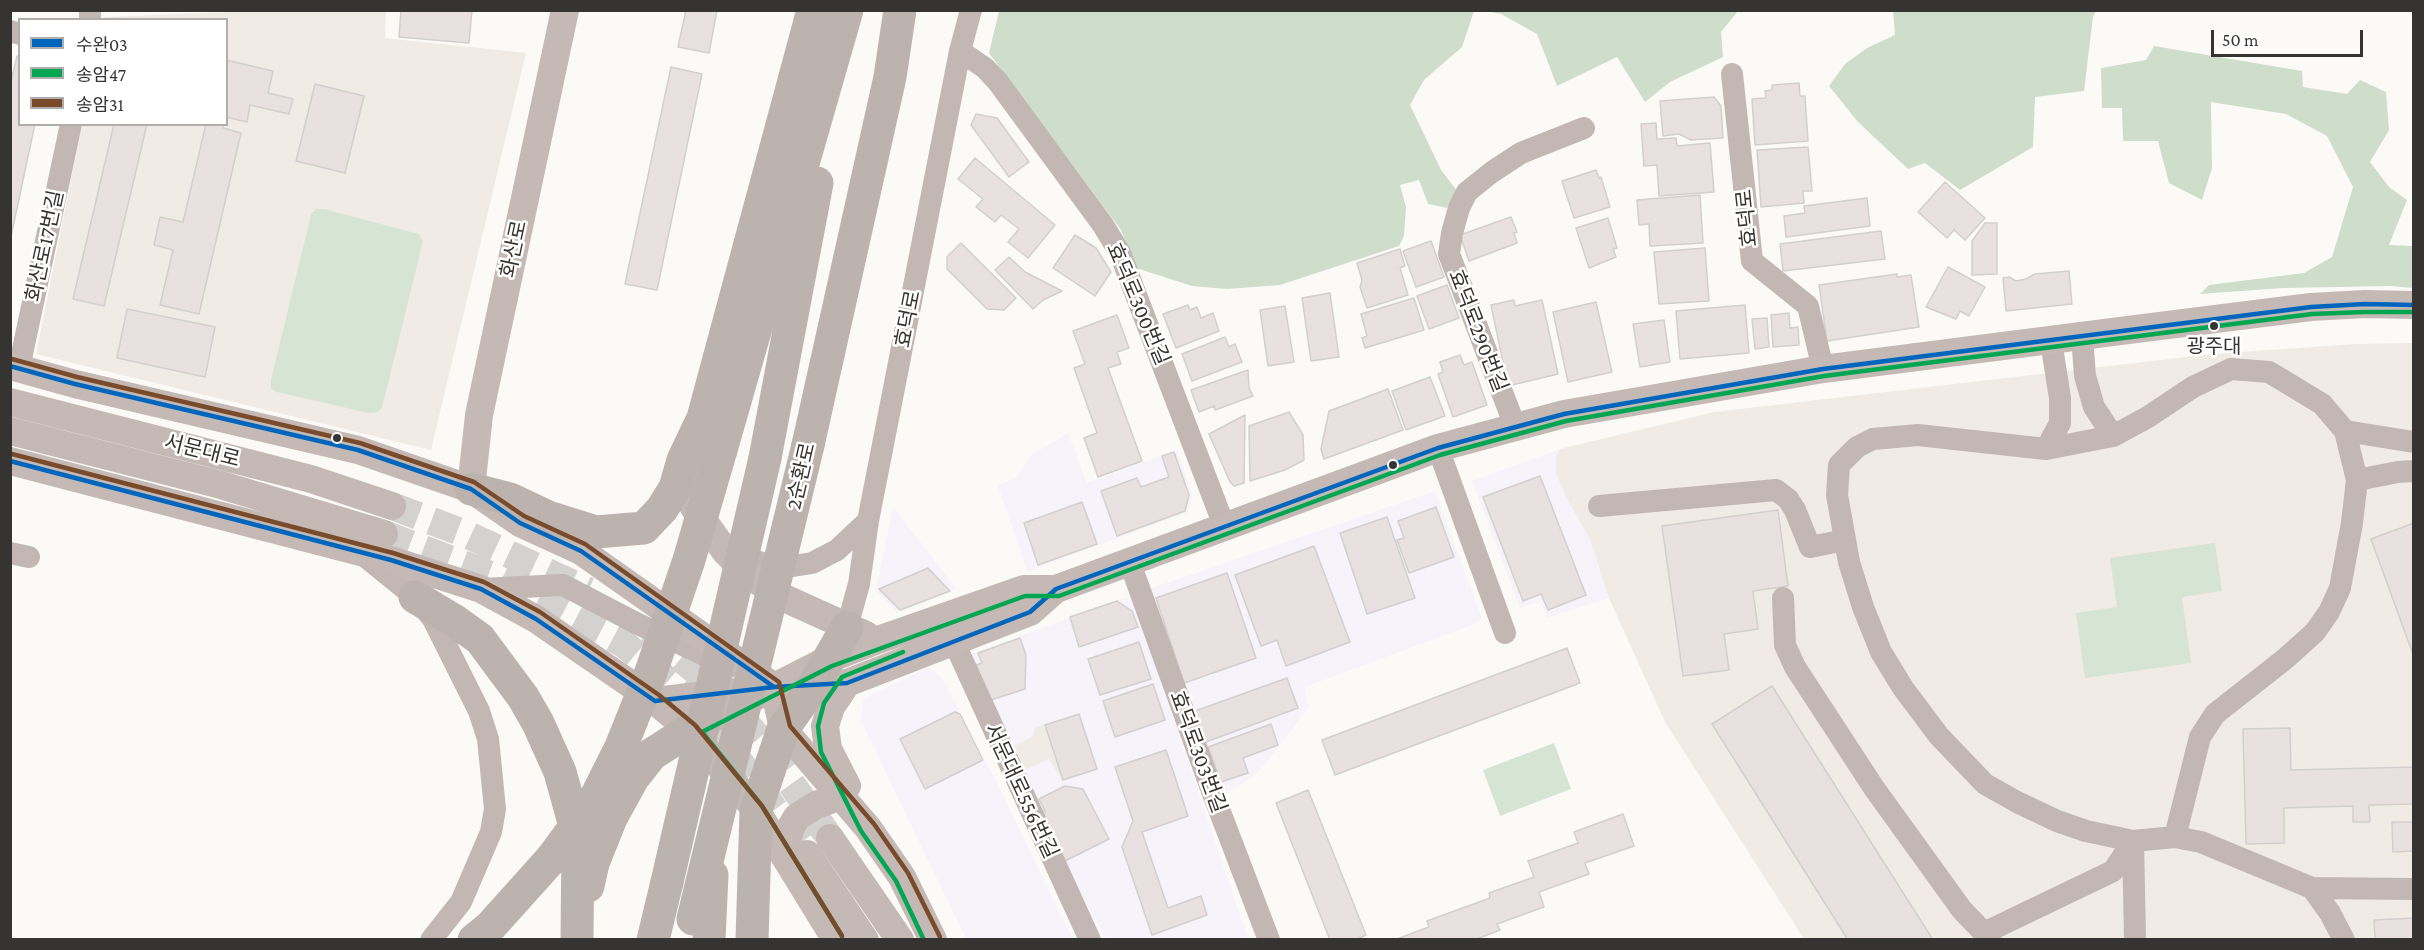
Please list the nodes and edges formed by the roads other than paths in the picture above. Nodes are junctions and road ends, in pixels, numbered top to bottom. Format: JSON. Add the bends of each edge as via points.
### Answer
{"nodes":[{"id":1,"x":565,"y":10,"type":"edge"},
{"id":2,"x":813,"y":10,"type":"edge"},
{"id":3,"x":848,"y":10,"type":"edge"},
{"id":4,"x":900,"y":10,"type":"edge"},
{"id":5,"x":971,"y":10,"type":"edge"},
{"id":6,"x":960,"y":51,"type":"junction"},
{"id":7,"x":1732,"y":74,"type":"dead end"},
{"id":8,"x":71,"y":126,"type":"edge"},
{"id":9,"x":1584,"y":128,"type":"dead end"},
{"id":10,"x":2414,"y":305,"type":"edge"},
{"id":11,"x":2082,"y":337,"type":"junction"},
{"id":12,"x":2051,"y":341,"type":"junction"},
{"id":13,"x":15,"y":367,"type":"edge"},
{"id":14,"x":1823,"y":369,"type":"junction"},
{"id":15,"x":10,"y":402,"type":"edge"},
{"id":16,"x":703,"y":418,"type":"junction"},
{"id":17,"x":1515,"y":426,"type":"junction"},
{"id":18,"x":2345,"y":430,"type":"junction"},
{"id":19,"x":10,"y":431,"type":"edge"},
{"id":20,"x":2113,"y":436,"type":"junction"},
{"id":21,"x":2414,"y":441,"type":"edge"},
{"id":22,"x":1438,"y":448,"type":"junction"},
{"id":23,"x":2046,"y":449,"type":"junction"},
{"id":24,"x":10,"y":461,"type":"edge"},
{"id":25,"x":2414,"y":471,"type":"edge"},
{"id":26,"x":2357,"y":480,"type":"junction"},
{"id":27,"x":471,"y":489,"type":"junction"},
{"id":28,"x":1599,"y":506,"type":"dead end"},
{"id":29,"x":392,"y":507,"type":"tunnel mouth"},
{"id":30,"x":868,"y":521,"type":"junction"},
{"id":31,"x":1226,"y":528,"type":"junction"},
{"id":32,"x":384,"y":534,"type":"tunnel mouth"},
{"id":33,"x":1845,"y":540,"type":"junction"},
{"id":34,"x":725,"y":551,"type":"junction"},
{"id":35,"x":360,"y":554,"type":"junction"},
{"id":36,"x":1130,"y":563,"type":"junction"},
{"id":37,"x":1056,"y":589,"type":"junction"},
{"id":38,"x":481,"y":590,"type":"junction"},
{"id":39,"x":415,"y":597,"type":"junction"},
{"id":40,"x":1783,"y":598,"type":"dead end"},
{"id":41,"x":847,"y":627,"type":"junction"},
{"id":42,"x":1505,"y":633,"type":"dead end"},
{"id":43,"x":878,"y":640,"type":"junction"},
{"id":44,"x":954,"y":642,"type":"junction"},
{"id":45,"x":917,"y":654,"type":"junction"},
{"id":46,"x":830,"y":676,"type":"junction"},
{"id":47,"x":774,"y":687,"type":"junction"},
{"id":48,"x":655,"y":701,"type":"junction"},
{"id":49,"x":783,"y":729,"type":"junction"},
{"id":50,"x":690,"y":730,"type":"junction"},
{"id":51,"x":841,"y":796,"type":"junction"},
{"id":52,"x":756,"y":810,"type":"junction"},
{"id":53,"x":868,"y":828,"type":"junction"},
{"id":54,"x":2175,"y":837,"type":"junction"},
{"id":55,"x":2133,"y":841,"type":"junction"},
{"id":56,"x":808,"y":850,"type":"junction"},
{"id":57,"x":2312,"y":888,"type":"junction"},
{"id":58,"x":2414,"y":889,"type":"edge"},
{"id":59,"x":697,"y":932,"type":"edge"},
{"id":60,"x":1987,"y":936,"type":"edge"},
{"id":61,"x":431,"y":939,"type":"edge"},
{"id":62,"x":474,"y":939,"type":"edge"},
{"id":63,"x":577,"y":939,"type":"edge"},
{"id":64,"x":653,"y":939,"type":"edge"},
{"id":65,"x":752,"y":939,"type":"edge"},
{"id":66,"x":836,"y":939,"type":"edge"},
{"id":67,"x":865,"y":939,"type":"edge"},
{"id":68,"x":900,"y":939,"type":"edge"},
{"id":69,"x":933,"y":939,"type":"edge"},
{"id":70,"x":1090,"y":939,"type":"edge"},
{"id":71,"x":1269,"y":939,"type":"edge"},
{"id":72,"x":2135,"y":939,"type":"edge"},
{"id":73,"x":2344,"y":939,"type":"edge"}],
"edges":[{"from":1,"to":27,"type":"main road","name":"화산로","via":[[479,415]]},
{"from":2,"to":16,"type":"highway"},
{"from":3,"to":62,"type":"highway","bridge":true,"via":[[685,571],[621,747],[594,801],[552,858],[490,927]]},
{"from":3,"to":64,"type":"highway","name":"2순환로","bridge":true,"via":[[765,458]]},
{"from":4,"to":59,"type":"highway","name":"2순환로","bridge":true,"via":[[890,77],[808,445],[715,831]]},
{"from":5,"to":6,"type":"street","name":"효덕로"},
{"from":6,"to":30,"type":"street","name":"효덕로"},
{"from":6,"to":31,"type":"street","name":"효덕로300번길","via":[[998,82],[1120,253]]},
{"from":7,"to":14,"type":"street","name":"효덕로","via":[[1752,261],[1808,306]]},
{"from":8,"to":13,"type":"street","name":"화산로17번길"},
{"from":9,"to":17,"type":"street","name":"효덕로290번길","via":[[1521,153],[1492,172],[1467,192],[1452,233],[1449,254]]},
{"from":10,"to":11,"type":"main road","via":[[2311,307]]},
{"from":11,"to":12,"type":"main road"},
{"from":11,"to":20,"type":"street","via":[[2085,376],[2094,407]]},
{"from":12,"to":14,"type":"main road"},
{"from":12,"to":23,"type":"street","via":[[2060,423]]},
{"from":13,"to":27,"type":"main road","name":"서문대로","via":[[358,450]]},
{"from":14,"to":17,"type":"main road","via":[[1611,405]]},
{"from":15,"to":29,"type":"main road","name":"서문대로","via":[[311,479]]},
{"from":16,"to":27,"type":"highway","via":[[675,488],[644,528],[596,532],[548,517],[510,498]]},
{"from":16,"to":34,"type":"main road","via":[[692,481],[693,506]]},
{"from":17,"to":22,"type":"main road"},
{"from":18,"to":20,"type":"street","via":[[2322,405],[2269,372],[2231,369],[2193,387]]},
{"from":18,"to":21,"type":"street"},
{"from":18,"to":26,"type":"street"},
{"from":19,"to":32,"type":"main road","name":"서문대로","via":[[221,484]]},
{"from":20,"to":23,"type":"street"},
{"from":22,"to":31,"type":"main road"},
{"from":22,"to":42,"type":"street"},
{"from":23,"to":33,"type":"street","via":[[1918,435],[1873,439],[1857,447],[1839,465],[1837,495]]},
{"from":24,"to":35,"type":"main road"},
{"from":25,"to":26,"type":"street"},
{"from":26,"to":54,"type":"street","via":[[2340,588],[2329,612],[2315,632],[2285,659],[2215,714],[2200,737]]},
{"from":27,"to":47,"type":"main road","name":"서문대로","via":[[520,523],[581,551]]},
{"from":28,"to":33,"type":"street","via":[[1776,490],[1796,510],[1810,547]]},
{"from":30,"to":34,"type":"street","via":[[837,550],[812,563],[765,564]]},
{"from":30,"to":41,"type":"street","name":"효덕로","via":[[859,584]]},
{"from":31,"to":36,"type":"main road"},
{"from":33,"to":55,"type":"street","via":[[1863,607],[1881,652],[1939,736],[1965,764],[1985,784],[2057,821]]},
{"from":34,"to":41,"type":"main road","via":[[749,575],[782,597]]},
{"from":35,"to":38,"type":"main road"},
{"from":35,"to":39,"type":"street"},
{"from":36,"to":37,"type":"main road"},
{"from":36,"to":71,"type":"street","name":"효덕로303번길"},
{"from":37,"to":43,"type":"main road","via":[[1024,589]]},
{"from":37,"to":44,"type":"main road","via":[[1030,612]]},
{"from":38,"to":47,"type":"street","via":[[562,585]]},
{"from":38,"to":48,"type":"main road","via":[[536,619]]},
{"from":39,"to":61,"type":"street","via":[[433,619],[479,711],[488,739],[494,785],[491,832],[480,860],[461,902]]},
{"from":39,"to":63,"type":"highway","via":[[480,639],[538,723],[560,772],[578,837]]},
{"from":40,"to":60,"type":"street","via":[[1785,645],[1795,667],[1874,788],[1962,910]]},
{"from":41,"to":43,"type":"main road"},
{"from":41,"to":46,"type":"highway"},
{"from":41,"to":47,"type":"street"},
{"from":43,"to":45,"type":"main road"},
{"from":43,"to":46,"type":"main road"},
{"from":44,"to":45,"type":"main road"},
{"from":44,"to":70,"type":"street","name":"서문대로556번길"},
{"from":45,"to":46,"type":"main road"},
{"from":46,"to":47,"type":"main road"},
{"from":46,"to":49,"type":"highway"},
{"from":46,"to":53,"type":"main road","via":[[831,707],[825,726],[828,749]]},
{"from":47,"to":48,"type":"main road"},
{"from":47,"to":49,"type":"main road"},
{"from":47,"to":50,"type":"main road"},
{"from":48,"to":50,"type":"main road"},
{"from":49,"to":51,"type":"main road"},
{"from":49,"to":52,"type":"highway"},
{"from":50,"to":52,"type":"main road"},
{"from":50,"to":63,"type":"highway","via":[[652,754],[633,778],[611,818],[593,863]]},
{"from":51,"to":53,"type":"main road"},
{"from":51,"to":56,"type":"main road","via":[[797,817],[787,840]]},
{"from":52,"to":56,"type":"main road"},
{"from":52,"to":65,"type":"highway"},
{"from":53,"to":69,"type":"main road","via":[[902,877]]},
{"from":54,"to":55,"type":"street"},
{"from":54,"to":57,"type":"street","via":[[2201,842]]},
{"from":55,"to":60,"type":"street","via":[[2113,871]]},
{"from":55,"to":72,"type":"street"},
{"from":56,"to":66,"type":"main road"},
{"from":56,"to":67,"type":"main road"},
{"from":56,"to":68,"type":"main road"},
{"from":57,"to":58,"type":"street"},
{"from":57,"to":73,"type":"street"}]}
